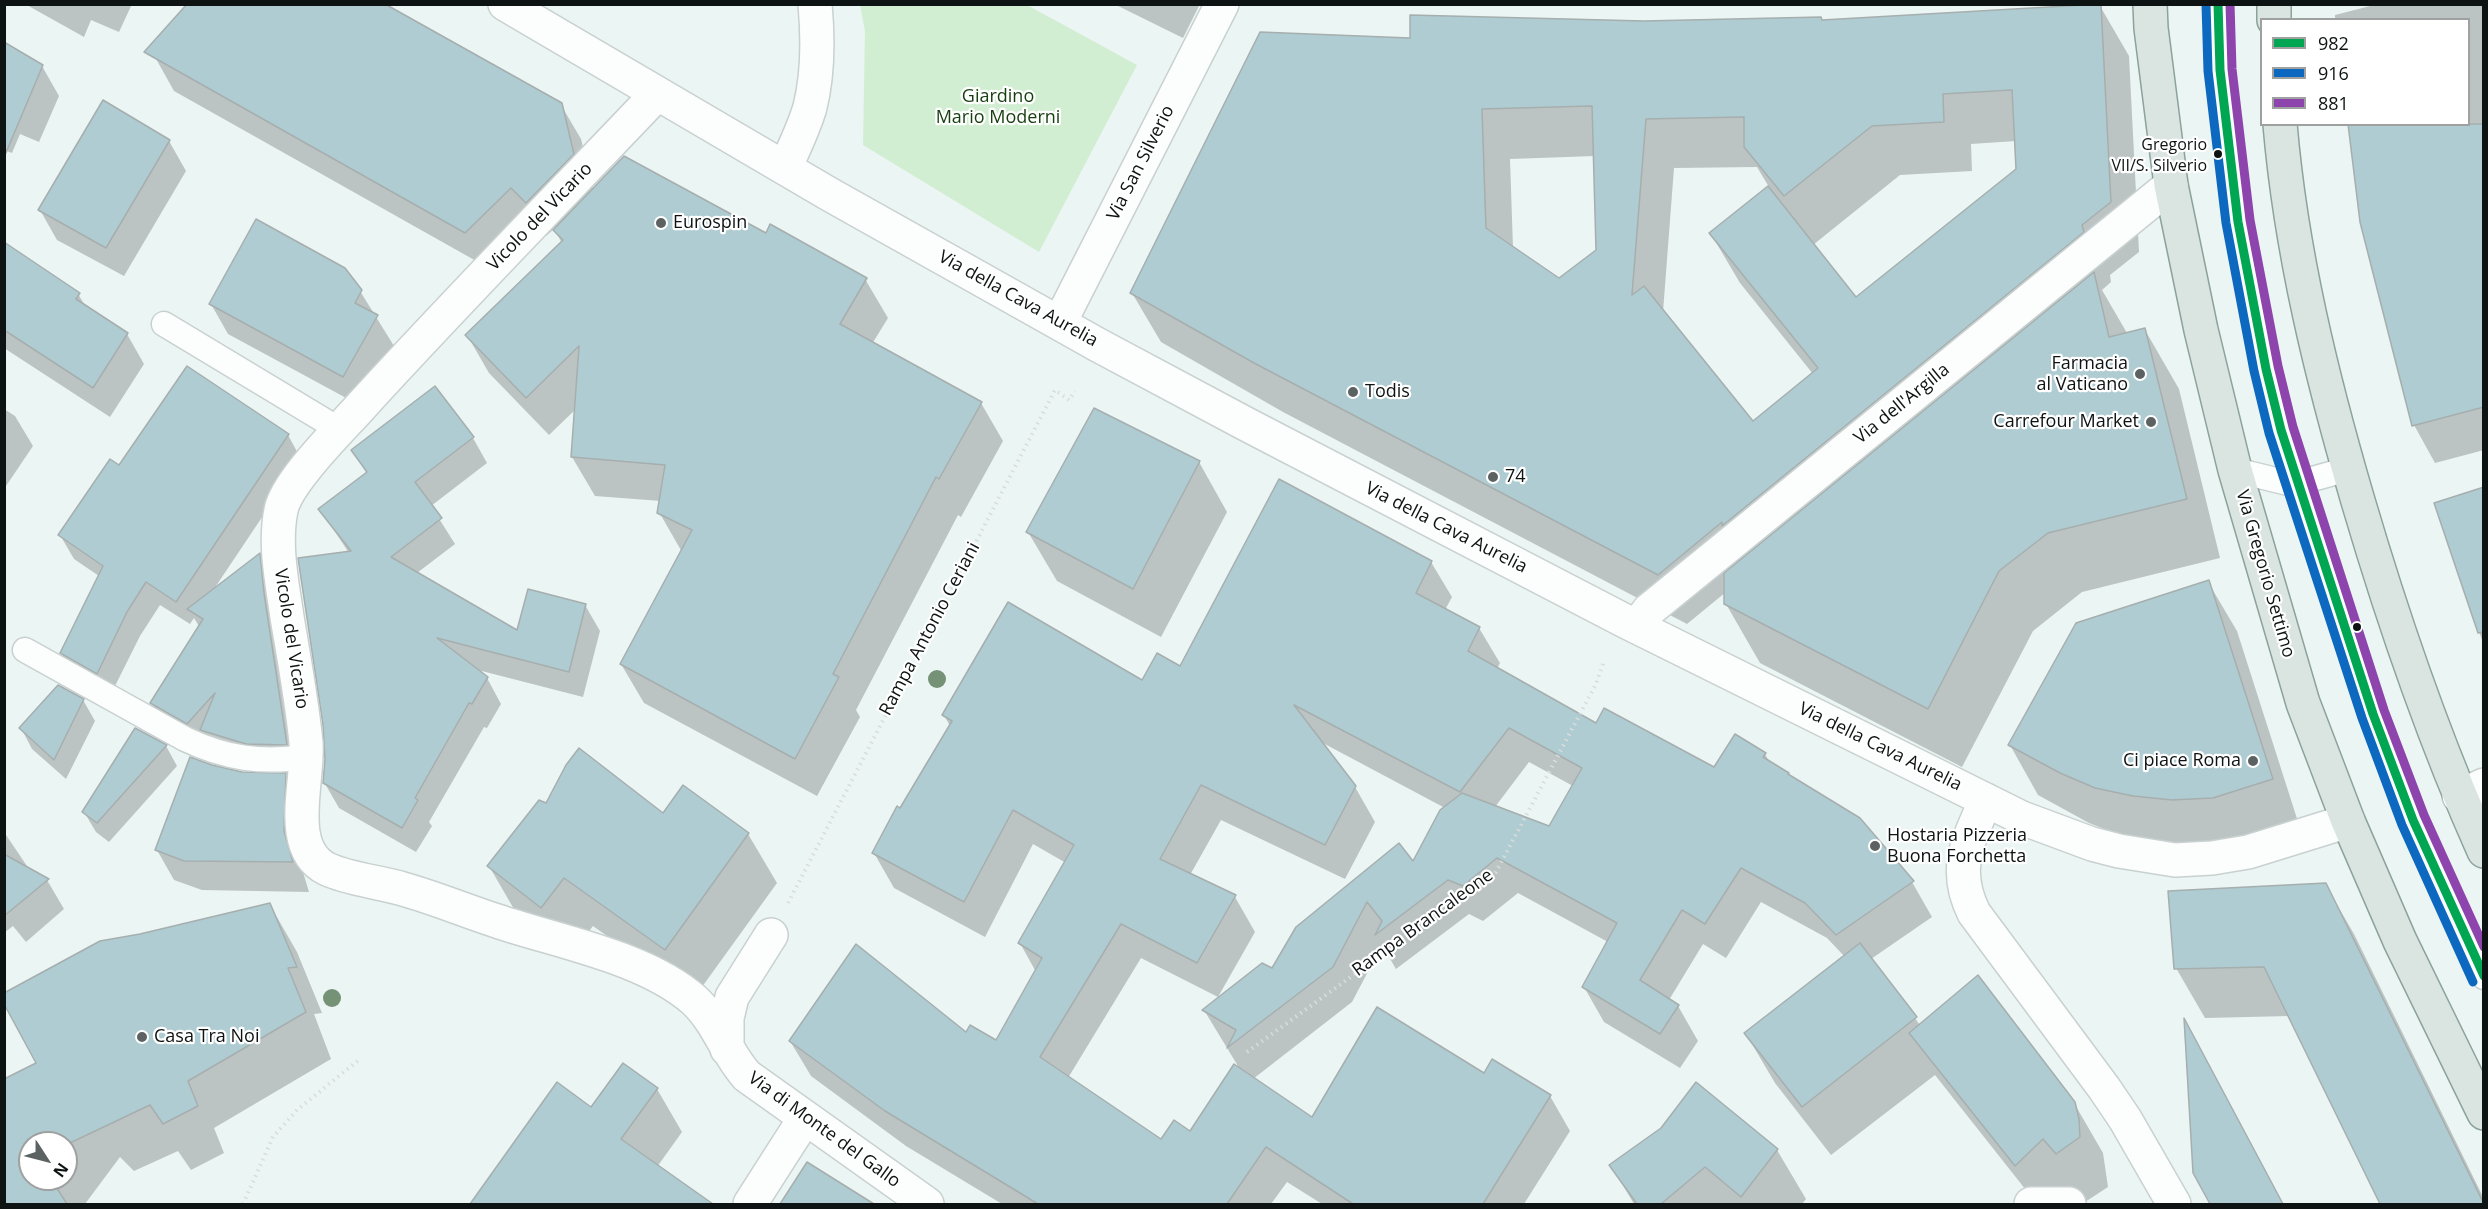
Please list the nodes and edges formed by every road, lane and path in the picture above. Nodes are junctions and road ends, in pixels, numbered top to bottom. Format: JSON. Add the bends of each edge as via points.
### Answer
{"nodes":[{"id":1,"x":505,"y":4,"type":"edge"},
{"id":2,"x":815,"y":4,"type":"edge"},
{"id":3,"x":1222,"y":4,"type":"edge"},
{"id":4,"x":2150,"y":4,"type":"edge"},
{"id":5,"x":2218,"y":4,"type":"edge"},
{"id":6,"x":657,"y":94,"type":"junction"},
{"id":7,"x":2280,"y":126,"type":"edge"},
{"id":8,"x":785,"y":168,"type":"junction"},
{"id":9,"x":2171,"y":185,"type":"junction"},
{"id":10,"x":1060,"y":322,"type":"junction"},
{"id":11,"x":164,"y":324,"type":"dead end"},
{"id":12,"x":1075,"y":391,"type":"dead end"},
{"id":13,"x":340,"y":430,"type":"junction"},
{"id":14,"x":2348,"y":469,"type":"junction"},
{"id":15,"x":2235,"y":470,"type":"junction"},
{"id":16,"x":2298,"y":483,"type":"junction"},
{"id":17,"x":1637,"y":626,"type":"junction"},
{"id":18,"x":25,"y":650,"type":"dead end"},
{"id":19,"x":1604,"y":661,"type":"dead end"},
{"id":20,"x":307,"y":757,"type":"junction"},
{"id":21,"x":2471,"y":791,"type":"edge"},
{"id":22,"x":1986,"y":800,"type":"junction"},
{"id":23,"x":2348,"y":822,"type":"junction"},
{"id":24,"x":2484,"y":850,"type":"edge"},
{"id":25,"x":794,"y":892,"type":"dead end"},
{"id":26,"x":771,"y":935,"type":"dead end"},
{"id":27,"x":2484,"y":977,"type":"edge"},
{"id":28,"x":727,"y":1049,"type":"junction"},
{"id":29,"x":1246,"y":1052,"type":"dead end"},
{"id":30,"x":360,"y":1059,"type":"dead end"},
{"id":31,"x":2484,"y":1113,"type":"edge"},
{"id":32,"x":805,"y":1118,"type":"junction"},
{"id":33,"x":243,"y":1204,"type":"edge"},
{"id":34,"x":750,"y":1204,"type":"edge"},
{"id":35,"x":927,"y":1204,"type":"edge"},
{"id":36,"x":2031,"y":1204,"type":"edge"},
{"id":37,"x":2069,"y":1204,"type":"edge"},
{"id":38,"x":2174,"y":1204,"type":"edge"}],
"edges":[{"from":1,"to":6,"type":"street","name":"Via della Cava Aurelia"},
{"from":2,"to":8,"type":"street","via":[[813,92]]},
{"from":3,"to":10,"type":"street","name":"Via San Silverio"},
{"from":4,"to":9,"type":"main road","name":"Via Gregorio Settimo"},
{"from":5,"to":16,"type":"lane","via":[[2220,70],[2238,222],[2266,369]]},
{"from":6,"to":8,"type":"street","name":"Via della Cava Aurelia"},
{"from":6,"to":13,"type":"street","name":"Vicolo del Vicario"},
{"from":7,"to":14,"type":"main road","via":[[2292,222],[2315,343]]},
{"from":8,"to":10,"type":"street","name":"Via della Cava Aurelia"},
{"from":9,"to":15,"type":"main road","name":"Via Gregorio Settimo"},
{"from":9,"to":17,"type":"street","name":"Via dell'Argilla","via":[[1649,610]]},
{"from":10,"to":17,"type":"street","name":"Via della Cava Aurelia","via":[[1246,424]]},
{"from":11,"to":13,"type":"lane"},
{"from":12,"to":25,"type":"path","name":"Rampa Antonio Ceriani","via":[[1069,399],[1055,390]]},
{"from":13,"to":20,"type":"street","name":"Vicolo del Vicario","via":[[293,486],[280,516],[280,572]]},
{"from":14,"to":16,"type":"lane"},
{"from":14,"to":21,"type":"main road","via":[[2386,598],[2434,734]]},
{"from":15,"to":16,"type":"lane","via":[[2276,482]]},
{"from":15,"to":23,"type":"main road","name":"Via Gregorio Settimo","via":[[2303,703]]},
{"from":16,"to":27,"type":"lane","via":[[2373,714],[2405,799]]},
{"from":17,"to":22,"type":"street","name":"Via della Cava Aurelia"},
{"from":18,"to":20,"type":"lane","via":[[206,749],[259,760]]},
{"from":19,"to":29,"type":"path","name":"Rampa Brancaleone","via":[[1596,684],[1496,872]]},
{"from":20,"to":28,"type":"street","name":"Vicolo del Vicario","via":[[304,843],[329,870],[406,890],[645,969],[693,1000],[714,1025]]},
{"from":21,"to":24,"type":"main road"},
{"from":22,"to":23,"type":"street","name":"Via della Cava Aurelia","via":[[2092,844],[2175,860],[2248,852]]},
{"from":22,"to":38,"type":"street","via":[[1965,847],[1962,881],[1974,913],[2115,1104]]},
{"from":23,"to":31,"type":"main road","name":"Via Gregorio Settimo","via":[[2400,941]]},
{"from":26,"to":28,"type":"street","via":[[732,998],[727,1018]]},
{"from":28,"to":32,"type":"street","name":"Via di Monte del Gallo","via":[[747,1076]]},
{"from":30,"to":33,"type":"path","via":[[297,1110],[273,1137]]},
{"from":32,"to":34,"type":"street"},
{"from":32,"to":35,"type":"street","name":"Via di Monte del Gallo"},
{"from":36,"to":37,"type":"street"}]}
